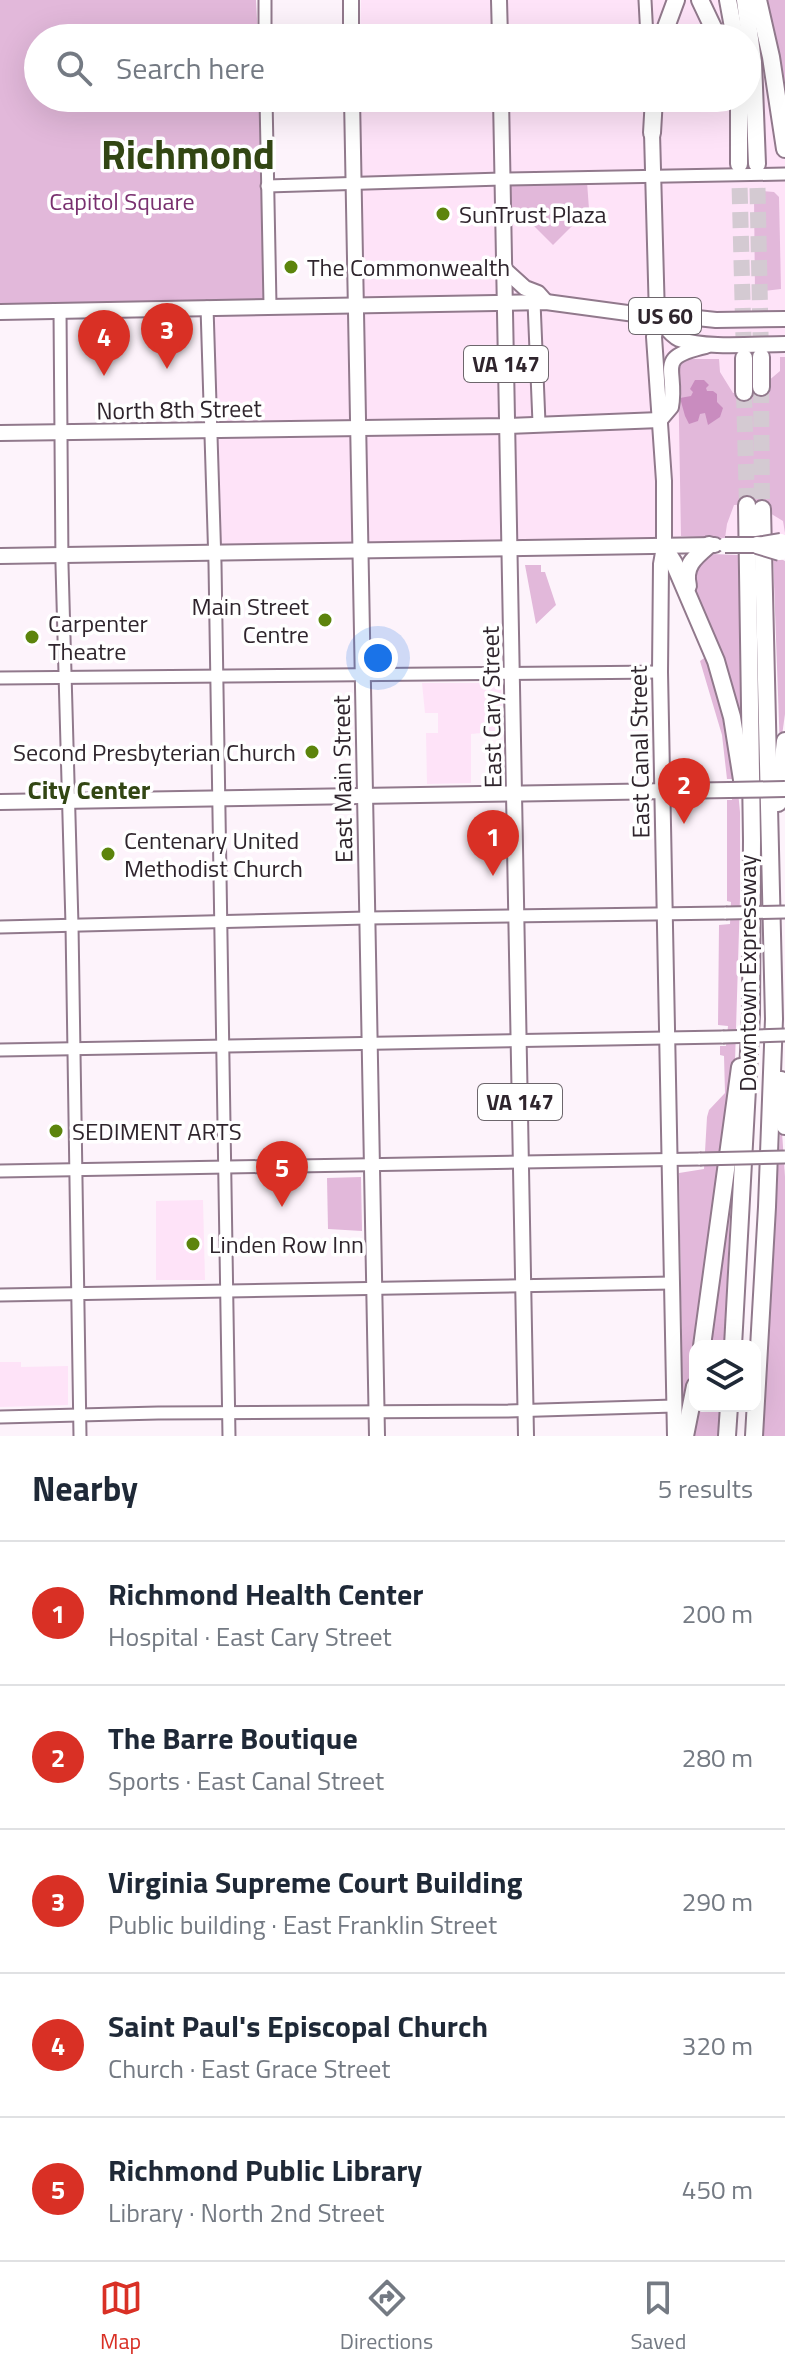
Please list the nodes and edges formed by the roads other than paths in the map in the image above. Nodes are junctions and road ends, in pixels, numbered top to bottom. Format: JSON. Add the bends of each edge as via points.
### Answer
{"nodes":[{"id":1,"x":265,"y":0,"type":"edge"},
{"id":2,"x":351,"y":0,"type":"edge"},
{"id":3,"x":499,"y":0,"type":"edge"},
{"id":4,"x":645,"y":0,"type":"edge"},
{"id":5,"x":676,"y":0,"type":"edge"},
{"id":6,"x":700,"y":0,"type":"edge"},
{"id":7,"x":728,"y":0,"type":"edge"},
{"id":8,"x":745,"y":0,"type":"edge"},
{"id":9,"x":758,"y":0,"type":"edge"},
{"id":10,"x":265,"y":24,"type":"edge"},
{"id":11,"x":351,"y":24,"type":"edge"},
{"id":12,"x":500,"y":24,"type":"edge"},
{"id":13,"x":646,"y":24,"type":"edge"},
{"id":14,"x":667,"y":24,"type":"edge"},
{"id":15,"x":711,"y":24,"type":"edge"},
{"id":16,"x":732,"y":24,"type":"edge"},
{"id":17,"x":748,"y":24,"type":"edge"},
{"id":18,"x":266,"y":112,"type":"edge"},
{"id":19,"x":352,"y":112,"type":"edge"},
{"id":20,"x":501,"y":112,"type":"edge"},
{"id":21,"x":652,"y":112,"type":"edge"},
{"id":22,"x":737,"y":112,"type":"edge"},
{"id":23,"x":755,"y":112,"type":"edge"},
{"id":24,"x":652,"y":133,"type":"joint"},
{"id":25,"x":785,"y":149,"type":"edge"},
{"id":26,"x":739,"y":164,"type":"tunnel mouth"},
{"id":27,"x":757,"y":164,"type":"tunnel mouth"},
{"id":28,"x":785,"y":174,"type":"edge"},
{"id":29,"x":651,"y":176,"type":"junction"},
{"id":30,"x":502,"y":179,"type":"junction"},
{"id":31,"x":354,"y":182,"type":"junction"},
{"id":32,"x":267,"y":186,"type":"junction"},
{"id":33,"x":504,"y":269,"type":"junction"},
{"id":34,"x":504,"y":301,"type":"junction"},
{"id":35,"x":540,"y":302,"type":"junction"},
{"id":36,"x":356,"y":304,"type":"junction"},
{"id":37,"x":270,"y":305,"type":"junction"},
{"id":38,"x":207,"y":307,"type":"junction"},
{"id":39,"x":60,"y":310,"type":"junction"},
{"id":40,"x":0,"y":312,"type":"edge"},
{"id":41,"x":657,"y":317,"type":"junction"},
{"id":42,"x":785,"y":319,"type":"edge"},
{"id":43,"x":714,"y":344,"type":"junction"},
{"id":44,"x":785,"y":344,"type":"edge"},
{"id":45,"x":761,"y":387,"type":"tunnel mouth"},
{"id":46,"x":744,"y":392,"type":"tunnel mouth"},
{"id":47,"x":660,"y":420,"type":"junction"},
{"id":48,"x":539,"y":423,"type":"junction"},
{"id":49,"x":507,"y":426,"type":"junction"},
{"id":50,"x":358,"y":429,"type":"junction"},
{"id":51,"x":212,"y":431,"type":"junction"},
{"id":52,"x":60,"y":432,"type":"junction"},
{"id":53,"x":0,"y":433,"type":"edge"},
{"id":54,"x":717,"y":545,"type":"junction"},
{"id":55,"x":757,"y":545,"type":"joint"},
{"id":56,"x":510,"y":547,"type":"junction"},
{"id":57,"x":664,"y":547,"type":"junction"},
{"id":58,"x":783,"y":547,"type":"edge"},
{"id":59,"x":360,"y":550,"type":"junction"},
{"id":60,"x":215,"y":553,"type":"junction"},
{"id":61,"x":62,"y":555,"type":"junction"},
{"id":62,"x":0,"y":556,"type":"edge"},
{"id":63,"x":691,"y":602,"type":"junction"},
{"id":64,"x":660,"y":672,"type":"junction"},
{"id":65,"x":362,"y":673,"type":"junction"},
{"id":66,"x":512,"y":673,"type":"junction"},
{"id":67,"x":216,"y":676,"type":"junction"},
{"id":68,"x":0,"y":678,"type":"edge"},
{"id":69,"x":67,"y":678,"type":"junction"},
{"id":70,"x":785,"y":741,"type":"edge"},
{"id":71,"x":785,"y":789,"type":"edge"},
{"id":72,"x":662,"y":791,"type":"junction"},
{"id":73,"x":515,"y":794,"type":"junction"},
{"id":74,"x":365,"y":796,"type":"junction"},
{"id":75,"x":218,"y":798,"type":"junction"},
{"id":76,"x":68,"y":801,"type":"junction"},
{"id":77,"x":0,"y":802,"type":"edge"},
{"id":78,"x":752,"y":840,"type":"junction"},
{"id":79,"x":770,"y":856,"type":"junction"},
{"id":80,"x":785,"y":912,"type":"edge"},
{"id":81,"x":665,"y":914,"type":"junction"},
{"id":82,"x":517,"y":916,"type":"junction"},
{"id":83,"x":367,"y":918,"type":"junction"},
{"id":84,"x":221,"y":922,"type":"junction"},
{"id":85,"x":72,"y":925,"type":"junction"},
{"id":86,"x":0,"y":927,"type":"edge"},
{"id":87,"x":751,"y":1015,"type":"junction"},
{"id":88,"x":774,"y":1019,"type":"junction"},
{"id":89,"x":785,"y":1035,"type":"edge"},
{"id":90,"x":667,"y":1038,"type":"junction"},
{"id":91,"x":519,"y":1040,"type":"junction"},
{"id":92,"x":369,"y":1042,"type":"junction"},
{"id":93,"x":223,"y":1045,"type":"junction"},
{"id":94,"x":73,"y":1048,"type":"junction"},
{"id":95,"x":0,"y":1050,"type":"edge"},
{"id":96,"x":785,"y":1126,"type":"edge"},
{"id":97,"x":785,"y":1157,"type":"edge"},
{"id":98,"x":669,"y":1160,"type":"junction"},
{"id":99,"x":521,"y":1162,"type":"junction"},
{"id":100,"x":372,"y":1163,"type":"junction"},
{"id":101,"x":225,"y":1167,"type":"junction"},
{"id":102,"x":75,"y":1169,"type":"junction"},
{"id":103,"x":0,"y":1171,"type":"edge"},
{"id":104,"x":672,"y":1283,"type":"junction"},
{"id":105,"x":523,"y":1286,"type":"junction"},
{"id":106,"x":374,"y":1289,"type":"junction"},
{"id":107,"x":226,"y":1291,"type":"junction"},
{"id":108,"x":78,"y":1294,"type":"junction"},
{"id":109,"x":0,"y":1295,"type":"edge"},
{"id":110,"x":703,"y":1340,"type":"edge"},
{"id":111,"x":733,"y":1340,"type":"edge"},
{"id":112,"x":674,"y":1406,"type":"junction"},
{"id":113,"x":525,"y":1410,"type":"junction"},
{"id":114,"x":377,"y":1412,"type":"junction"},
{"id":115,"x":690,"y":1412,"type":"edge"},
{"id":116,"x":729,"y":1412,"type":"edge"},
{"id":117,"x":229,"y":1414,"type":"junction"},
{"id":118,"x":80,"y":1415,"type":"junction"},
{"id":119,"x":0,"y":1417,"type":"edge"},
{"id":120,"x":80,"y":1436,"type":"edge"},
{"id":121,"x":229,"y":1436,"type":"edge"},
{"id":122,"x":377,"y":1436,"type":"edge"},
{"id":123,"x":526,"y":1436,"type":"edge"},
{"id":124,"x":675,"y":1436,"type":"edge"},
{"id":125,"x":685,"y":1436,"type":"edge"},
{"id":126,"x":727,"y":1436,"type":"edge"},
{"id":127,"x":754,"y":1436,"type":"edge"}],
"edges":[{"from":1,"to":10,"type":"street"},
{"from":2,"to":11,"type":"main road"},
{"from":3,"to":12,"type":"main road"},
{"from":4,"to":13,"type":"street"},
{"from":5,"to":14,"type":"highway"},
{"from":6,"to":15,"type":"highway"},
{"from":7,"to":16,"type":"highway"},
{"from":8,"to":17,"type":"highway"},
{"from":9,"to":25,"type":"highway"},
{"from":18,"to":32,"type":"street"},
{"from":19,"to":31,"type":"main road","name":"East Main Street"},
{"from":20,"to":30,"type":"main road","name":"East Cary Street"},
{"from":21,"to":24,"type":"highway"},
{"from":22,"to":26,"type":"highway"},
{"from":23,"to":27,"type":"highway"},
{"from":24,"to":29,"type":"main road","name":"East Canal Street"},
{"from":28,"to":29,"type":"street"},
{"from":29,"to":30,"type":"street"},
{"from":29,"to":41,"type":"main road","name":"East Canal Street"},
{"from":30,"to":31,"type":"street"},
{"from":30,"to":33,"type":"main road","name":"East Cary Street"},
{"from":31,"to":32,"type":"street"},
{"from":31,"to":36,"type":"main road","name":"East Main Street"},
{"from":32,"to":37,"type":"street"},
{"from":33,"to":34,"type":"main road","name":"East Cary Street"},
{"from":33,"to":35,"type":"main road","via":[[538,293]]},
{"from":34,"to":35,"type":"main road","number":"US 60"},
{"from":34,"to":36,"type":"main road"},
{"from":34,"to":49,"type":"main road","name":"East Cary Street","number":"VA 147"},
{"from":35,"to":41,"type":"main road","number":"US 60"},
{"from":35,"to":48,"type":"street"},
{"from":36,"to":37,"type":"main road"},
{"from":36,"to":50,"type":"main road","name":"East Main Street"},
{"from":37,"to":38,"type":"main road"},
{"from":38,"to":39,"type":"main road"},
{"from":38,"to":51,"type":"street"},
{"from":39,"to":40,"type":"main road"},
{"from":39,"to":52,"type":"street"},
{"from":41,"to":42,"type":"main road","number":"US 60"},
{"from":41,"to":43,"type":"main road","via":[[677,338]]},
{"from":41,"to":47,"type":"main road","name":"East Canal Street"},
{"from":43,"to":44,"type":"main road","number":"US 60"},
{"from":43,"to":47,"type":"main road","number":"US 60","via":[[673,359],[671,407]]},
{"from":45,"to":46,"type":"highway","via":[[752,357]]},
{"from":47,"to":48,"type":"main road","name":"North 8th Street"},
{"from":47,"to":57,"type":"main road","name":"East Canal Street"},
{"from":48,"to":49,"type":"main road","name":"North 8th Street"},
{"from":49,"to":50,"type":"main road","name":"North 8th Street"},
{"from":49,"to":56,"type":"main road","name":"East Cary Street","number":"VA 147"},
{"from":50,"to":51,"type":"main road","name":"North 8th Street"},
{"from":50,"to":59,"type":"main road","name":"East Main Street"},
{"from":51,"to":52,"type":"main road","name":"North 8th Street"},
{"from":51,"to":60,"type":"street"},
{"from":52,"to":53,"type":"main road","name":"North 8th Street"},
{"from":52,"to":61,"type":"street"},
{"from":54,"to":55,"type":"main road","bridge":true},
{"from":54,"to":57,"type":"main road"},
{"from":54,"to":63,"type":"highway","via":[[694,558],[686,572]]},
{"from":55,"to":58,"type":"highway","bridge":true},
{"from":56,"to":57,"type":"main road"},
{"from":56,"to":59,"type":"main road"},
{"from":56,"to":66,"type":"main road","name":"East Cary Street","number":"VA 147"},
{"from":57,"to":63,"type":"highway"},
{"from":57,"to":64,"type":"main road","name":"East Canal Street"},
{"from":59,"to":60,"type":"main road"},
{"from":59,"to":65,"type":"main road","name":"East Main Street"},
{"from":60,"to":61,"type":"main road"},
{"from":60,"to":67,"type":"street"},
{"from":61,"to":62,"type":"main road"},
{"from":61,"to":69,"type":"street"},
{"from":63,"to":78,"type":"highway","via":[[732,717]]},
{"from":64,"to":66,"type":"street"},
{"from":64,"to":72,"type":"main road","name":"East Canal Street"},
{"from":65,"to":66,"type":"street"},
{"from":65,"to":67,"type":"street"},
{"from":65,"to":74,"type":"main road","name":"East Main Street"},
{"from":66,"to":73,"type":"main road","name":"East Cary Street","number":"VA 147"},
{"from":67,"to":69,"type":"street"},
{"from":67,"to":75,"type":"street"},
{"from":68,"to":69,"type":"street"},
{"from":69,"to":76,"type":"street"},
{"from":70,"to":79,"type":"highway","via":[[777,839]]},
{"from":71,"to":72,"type":"main road","bridge":true},
{"from":72,"to":73,"type":"main road"},
{"from":72,"to":81,"type":"main road","name":"East Canal Street"},
{"from":73,"to":74,"type":"main road"},
{"from":73,"to":82,"type":"main road","name":"East Cary Street","number":"VA 147"},
{"from":74,"to":75,"type":"main road"},
{"from":74,"to":83,"type":"main road","name":"East Main Street"},
{"from":75,"to":76,"type":"main road"},
{"from":75,"to":84,"type":"street"},
{"from":76,"to":77,"type":"main road"},
{"from":76,"to":85,"type":"street"},
{"from":78,"to":79,"type":"highway","name":"Downtown Expressway","via":[[754,507]]},
{"from":78,"to":87,"type":"highway","name":"Downtown Expressway"},
{"from":79,"to":88,"type":"highway","name":"Downtown Expressway"},
{"from":80,"to":81,"type":"street","bridge":true},
{"from":81,"to":82,"type":"street"},
{"from":81,"to":90,"type":"main road","name":"East Canal Street"},
{"from":82,"to":83,"type":"street"},
{"from":82,"to":91,"type":"main road","name":"East Cary Street","number":"VA 147"},
{"from":83,"to":84,"type":"street"},
{"from":83,"to":92,"type":"main road","name":"East Main Street"},
{"from":84,"to":85,"type":"street"},
{"from":84,"to":93,"type":"street"},
{"from":85,"to":86,"type":"street"},
{"from":85,"to":94,"type":"street"},
{"from":87,"to":110,"type":"highway"},
{"from":87,"to":111,"type":"highway","name":"Downtown Expressway"},
{"from":88,"to":96,"type":"highway"},
{"from":88,"to":127,"type":"highway","name":"Downtown Expressway"},
{"from":89,"to":90,"type":"street","bridge":true},
{"from":90,"to":91,"type":"street"},
{"from":90,"to":98,"type":"main road","name":"East Canal Street"},
{"from":91,"to":92,"type":"street"},
{"from":91,"to":99,"type":"main road","name":"East Cary Street","number":"VA 147"},
{"from":92,"to":93,"type":"street"},
{"from":92,"to":100,"type":"main road","name":"East Main Street"},
{"from":93,"to":94,"type":"street"},
{"from":93,"to":101,"type":"street"},
{"from":94,"to":95,"type":"street"},
{"from":94,"to":102,"type":"street"},
{"from":97,"to":98,"type":"street","bridge":true},
{"from":98,"to":99,"type":"street"},
{"from":98,"to":104,"type":"main road","name":"East Canal Street"},
{"from":99,"to":100,"type":"street"},
{"from":99,"to":105,"type":"main road","name":"East Cary Street","number":"VA 147"},
{"from":100,"to":101,"type":"street"},
{"from":100,"to":106,"type":"main road","name":"East Main Street"},
{"from":101,"to":102,"type":"street"},
{"from":101,"to":107,"type":"street"},
{"from":102,"to":103,"type":"street"},
{"from":102,"to":108,"type":"street"},
{"from":104,"to":105,"type":"street"},
{"from":104,"to":112,"type":"main road","name":"East Canal Street"},
{"from":105,"to":106,"type":"street"},
{"from":105,"to":113,"type":"main road","name":"East Cary Street","number":"VA 147"},
{"from":106,"to":107,"type":"street"},
{"from":106,"to":114,"type":"main road","name":"East Main Street"},
{"from":107,"to":108,"type":"street"},
{"from":107,"to":117,"type":"street"},
{"from":108,"to":109,"type":"street"},
{"from":108,"to":118,"type":"street"},
{"from":112,"to":113,"type":"street"},
{"from":112,"to":124,"type":"main road","name":"East Canal Street"},
{"from":113,"to":114,"type":"street"},
{"from":113,"to":123,"type":"main road","number":"VA 147"},
{"from":114,"to":117,"type":"street"},
{"from":114,"to":122,"type":"main road","name":"East Main Street"},
{"from":115,"to":125,"type":"highway"},
{"from":116,"to":126,"type":"highway"},
{"from":117,"to":118,"type":"street"},
{"from":117,"to":121,"type":"street"},
{"from":118,"to":119,"type":"street"},
{"from":118,"to":120,"type":"street"}]}
